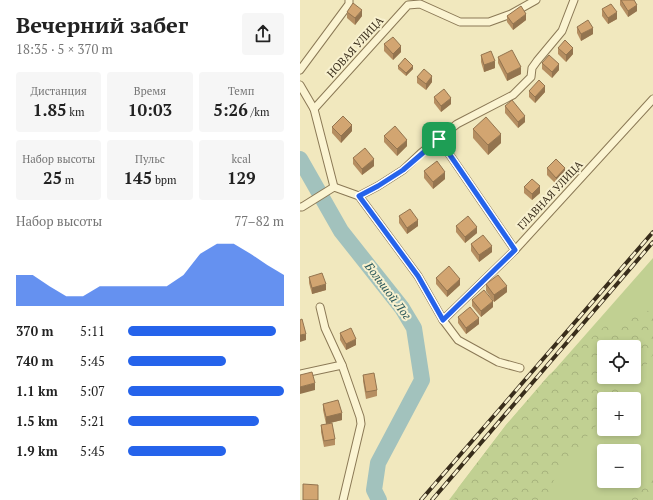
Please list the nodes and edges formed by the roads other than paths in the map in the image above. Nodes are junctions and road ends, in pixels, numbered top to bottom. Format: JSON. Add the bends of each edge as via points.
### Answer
{"nodes":[{"id":1,"x":349,"y":0,"type":"edge"},
{"id":2,"x":536,"y":0,"type":"edge"},
{"id":3,"x":574,"y":0,"type":"edge"},
{"id":4,"x":300,"y":70,"type":"edge"},
{"id":5,"x":300,"y":85,"type":"edge"},
{"id":6,"x":653,"y":99,"type":"edge"},
{"id":7,"x":314,"y":108,"type":"junction"},
{"id":8,"x":439,"y":139,"type":"junction"},
{"id":9,"x":334,"y":187,"type":"junction"},
{"id":10,"x":359,"y":196,"type":"junction"},
{"id":11,"x":300,"y":207,"type":"edge"},
{"id":12,"x":515,"y":250,"type":"junction"},
{"id":13,"x":320,"y":307,"type":"dead end"},
{"id":14,"x":443,"y":320,"type":"junction"},
{"id":15,"x":342,"y":365,"type":"junction"},
{"id":16,"x":520,"y":368,"type":"dead end"},
{"id":17,"x":300,"y":374,"type":"edge"},
{"id":18,"x":343,"y":500,"type":"edge"}],
"edges":[{"from":1,"to":4,"type":"street","via":[[349,4]]},
{"from":2,"to":7,"type":"street","name":"НОВАЯ УЛИЦА","via":[[511,14],[489,22],[460,22],[420,4],[408,5]]},
{"from":3,"to":8,"type":"street","via":[[562,31],[532,68],[531,76],[525,84],[513,95],[457,124]]},
{"from":5,"to":7,"type":"street"},
{"from":6,"to":12,"type":"street","name":"ГЛАВНАЯ УЛИЦА"},
{"from":7,"to":9,"type":"street"},
{"from":8,"to":10,"type":"street","via":[[403,170]]},
{"from":8,"to":12,"type":"street"},
{"from":9,"to":10,"type":"street"},
{"from":9,"to":11,"type":"street"},
{"from":10,"to":14,"type":"street","via":[[418,276]]},
{"from":12,"to":14,"type":"street","name":"ГЛАВНАЯ УЛИЦА"},
{"from":13,"to":15,"type":"street","via":[[325,328]]},
{"from":14,"to":16,"type":"street","via":[[458,340],[498,362]]},
{"from":15,"to":17,"type":"street"},
{"from":15,"to":18,"type":"street","via":[[361,424]]}]}
